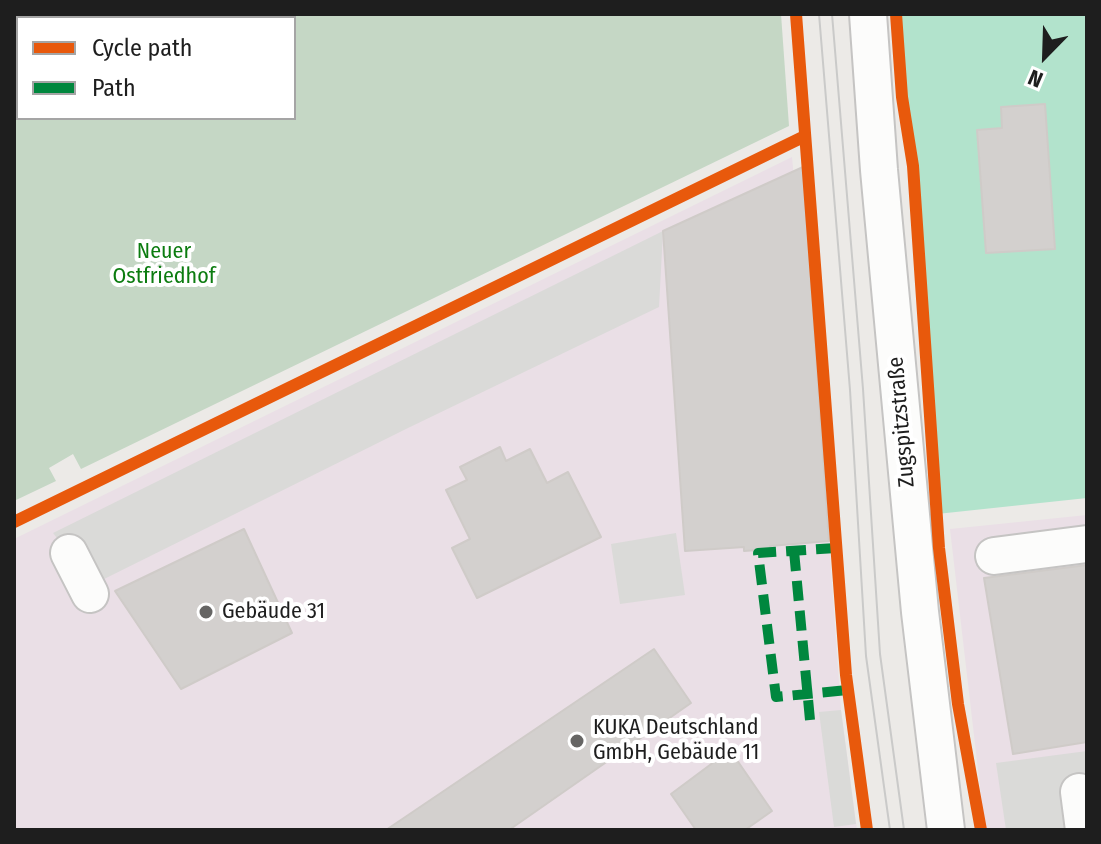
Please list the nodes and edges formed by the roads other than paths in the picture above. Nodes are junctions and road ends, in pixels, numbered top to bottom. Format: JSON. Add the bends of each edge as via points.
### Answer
{"nodes":[{"id":1,"x":868,"y":14,"type":"edge"},
{"id":2,"x":1087,"y":544,"type":"edge"},
{"id":3,"x":69,"y":553,"type":"dead end"},
{"id":4,"x":994,"y":556,"type":"dead end"},
{"id":5,"x":90,"y":594,"type":"dead end"},
{"id":6,"x":1079,"y":792,"type":"dead end"},
{"id":7,"x":946,"y":830,"type":"edge"},
{"id":8,"x":1084,"y":830,"type":"edge"}],
"edges":[{"from":1,"to":7,"type":"street","name":"Zugspitzstraße","via":[[918,596]]},
{"from":2,"to":4,"type":"street"},
{"from":3,"to":5,"type":"street"},
{"from":6,"to":8,"type":"street"}]}
